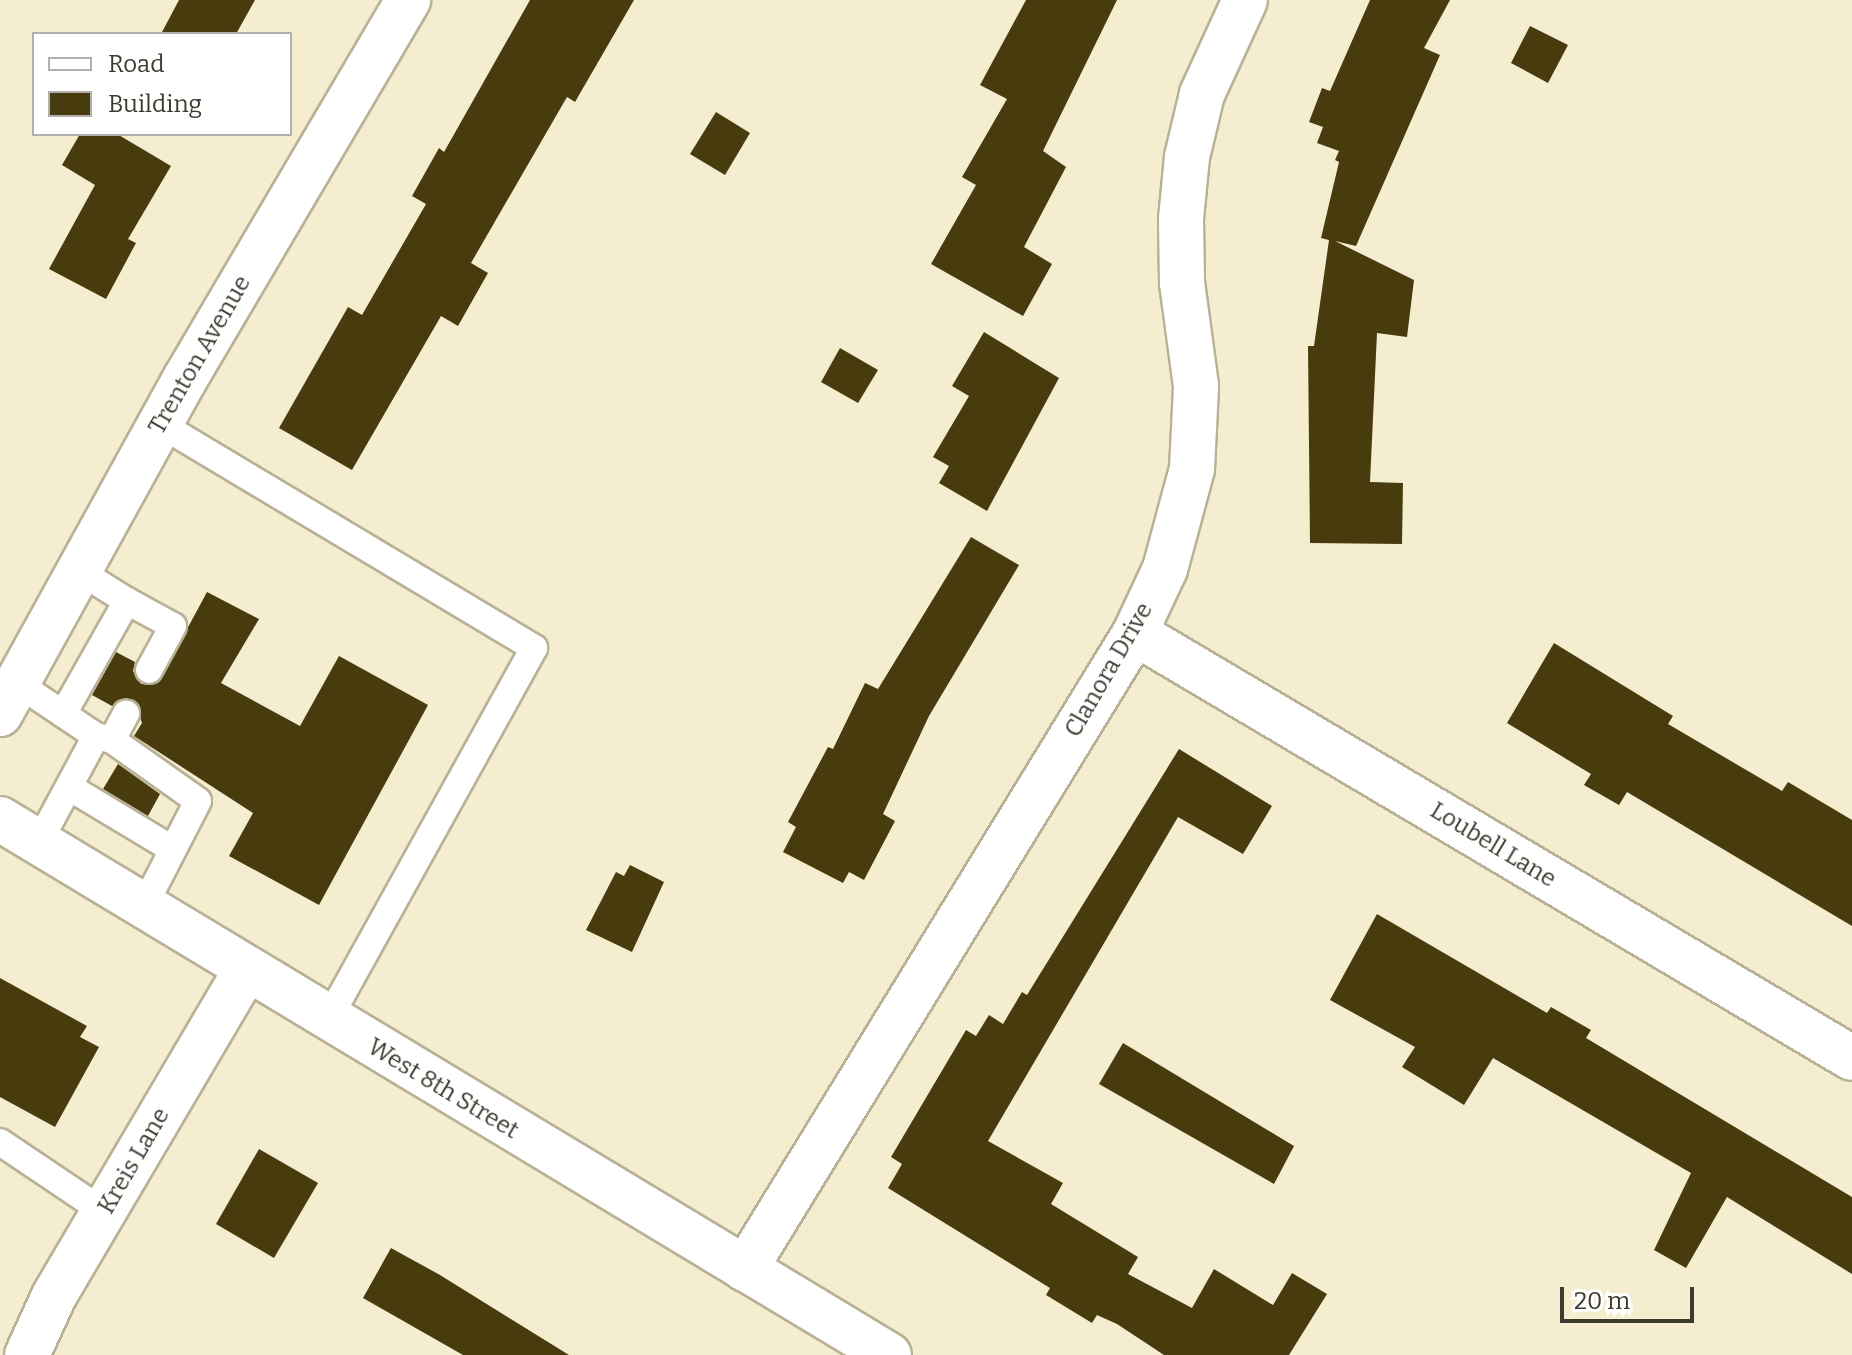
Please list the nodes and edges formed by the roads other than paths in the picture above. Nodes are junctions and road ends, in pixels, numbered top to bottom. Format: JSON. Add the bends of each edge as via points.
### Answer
{"nodes":[{"id":1,"x":408,"y":0,"type":"edge"},
{"id":2,"x":1245,"y":0,"type":"edge"},
{"id":3,"x":160,"y":424,"type":"junction"},
{"id":4,"x":79,"y":571,"type":"junction"},
{"id":5,"x":127,"y":601,"type":"junction"},
{"id":6,"x":1135,"y":633,"type":"junction"},
{"id":7,"x":149,"y":670,"type":"dead end"},
{"id":8,"x":9,"y":699,"type":"edge"},
{"id":9,"x":63,"y":714,"type":"junction"},
{"id":10,"x":126,"y":714,"type":"dead end"},
{"id":11,"x":104,"y":738,"type":"junction"},
{"id":12,"x":69,"y":787,"type":"junction"},
{"id":13,"x":0,"y":819,"type":"edge"},
{"id":14,"x":39,"y":842,"type":"junction"},
{"id":15,"x":172,"y":849,"type":"junction"},
{"id":16,"x":143,"y":908,"type":"junction"},
{"id":17,"x":246,"y":970,"type":"junction"},
{"id":18,"x":328,"y":1020,"type":"junction"},
{"id":19,"x":1852,"y":1058,"type":"edge"},
{"id":20,"x":0,"y":1142,"type":"edge"},
{"id":21,"x":104,"y":1212,"type":"junction"},
{"id":22,"x":745,"y":1269,"type":"junction"},
{"id":23,"x":27,"y":1355,"type":"edge"},
{"id":24,"x":889,"y":1355,"type":"edge"}],
"edges":[{"from":1,"to":3,"type":"street","name":"Trenton Avenue"},
{"from":2,"to":6,"type":"street","name":"Clanora Drive","via":[[1202,94],[1187,157],[1182,283],[1196,386],[1192,469],[1179,530]]},
{"from":3,"to":4,"type":"street","name":"Trenton Avenue"},
{"from":3,"to":18,"type":"lane","via":[[534,648]]},
{"from":4,"to":5,"type":"lane"},
{"from":4,"to":8,"type":"street","name":"Trenton Avenue"},
{"from":5,"to":7,"type":"lane","via":[[173,626]]},
{"from":5,"to":9,"type":"lane"},
{"from":6,"to":19,"type":"street","name":"Loubell Lane"},
{"from":6,"to":22,"type":"street","name":"Clanora Drive"},
{"from":8,"to":9,"type":"lane"},
{"from":9,"to":11,"type":"lane"},
{"from":10,"to":11,"type":"lane"},
{"from":11,"to":12,"type":"lane"},
{"from":11,"to":15,"type":"lane","via":[[198,801]]},
{"from":12,"to":14,"type":"lane"},
{"from":12,"to":15,"type":"lane"},
{"from":13,"to":14,"type":"street","name":"West 8th Street"},
{"from":14,"to":16,"type":"street","name":"West 8th Street"},
{"from":15,"to":16,"type":"lane"},
{"from":16,"to":17,"type":"street","name":"West 8th Street"},
{"from":17,"to":18,"type":"street","name":"West 8th Street"},
{"from":17,"to":21,"type":"street","name":"Kreis Lane"},
{"from":18,"to":22,"type":"street","name":"West 8th Street"},
{"from":20,"to":21,"type":"lane"},
{"from":21,"to":23,"type":"street","name":"Kreis Lane","via":[[54,1296]]},
{"from":22,"to":24,"type":"street","name":"West 8th Street"}]}
